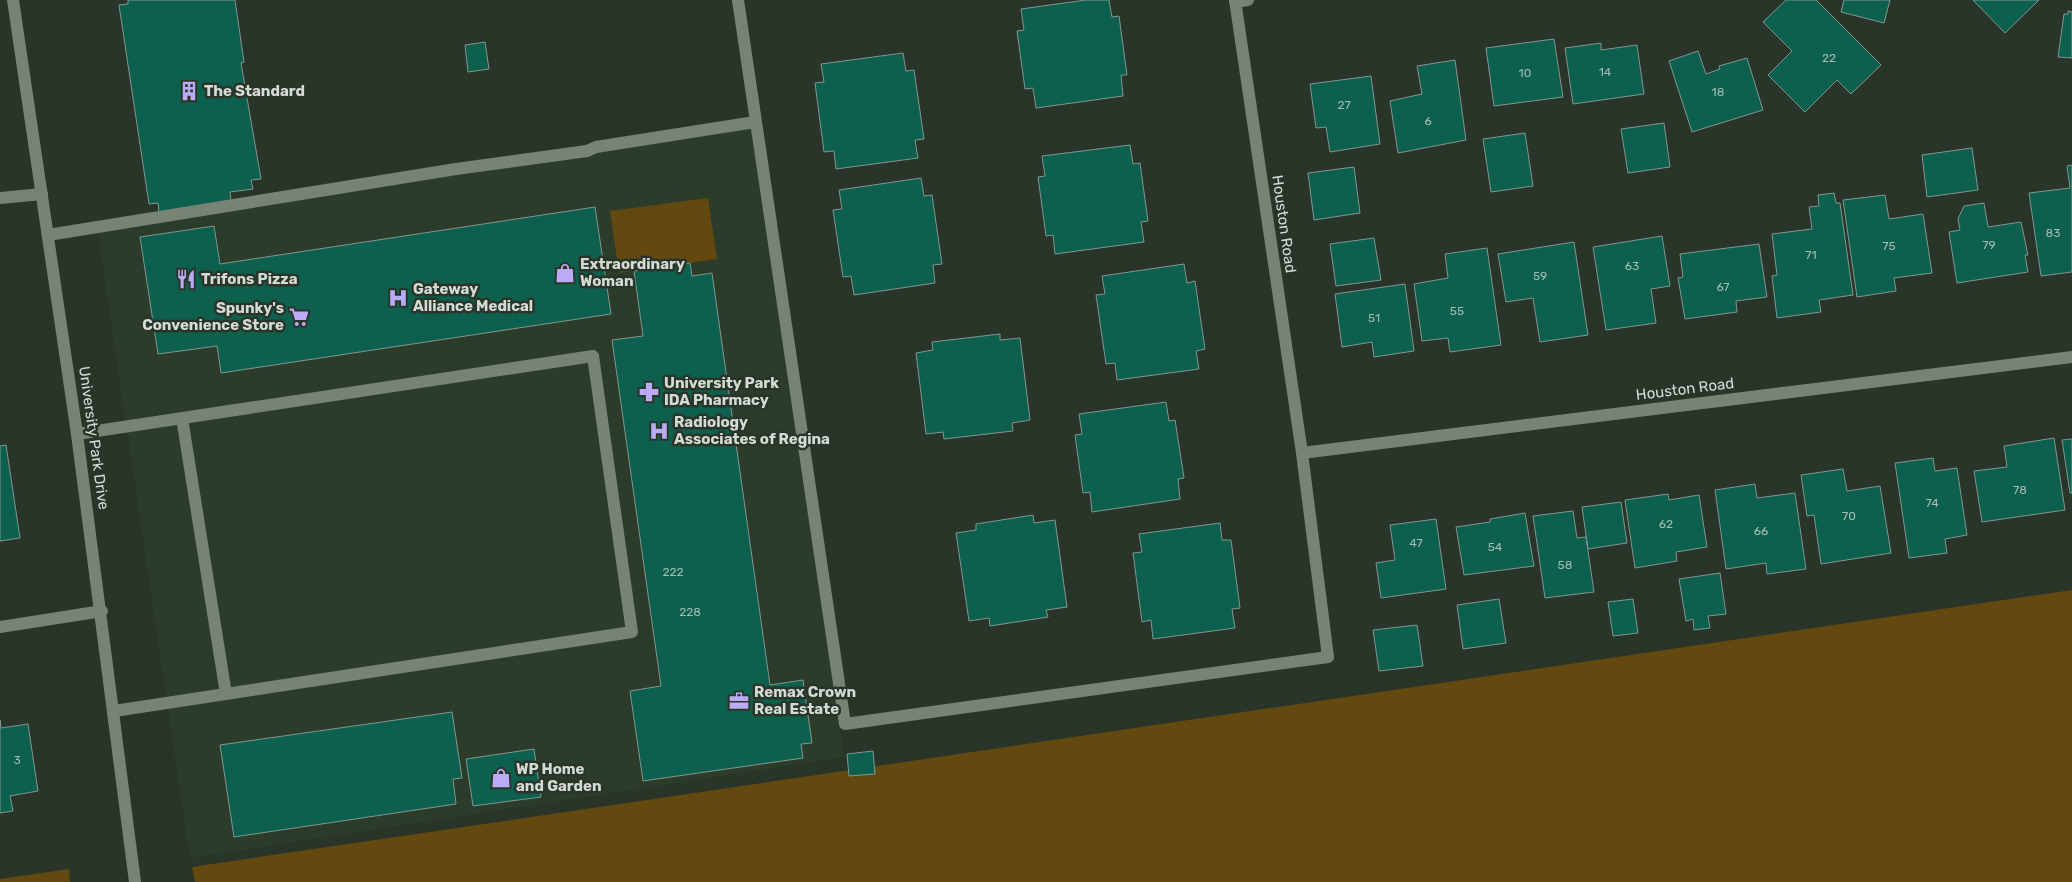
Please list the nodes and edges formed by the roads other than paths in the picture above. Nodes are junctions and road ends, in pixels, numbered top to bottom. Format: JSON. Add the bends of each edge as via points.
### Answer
{"nodes":[{"id":1,"x":13,"y":0,"type":"edge"},
{"id":2,"x":738,"y":0,"type":"edge"},
{"id":3,"x":1240,"y":1,"type":"edge"},
{"id":4,"x":755,"y":122,"type":"junction"},
{"id":5,"x":42,"y":194,"type":"junction"},
{"id":6,"x":0,"y":198,"type":"edge"},
{"id":7,"x":48,"y":235,"type":"junction"},
{"id":8,"x":2072,"y":357,"type":"edge"},
{"id":9,"x":182,"y":418,"type":"junction"},
{"id":10,"x":77,"y":434,"type":"junction"},
{"id":11,"x":1302,"y":453,"type":"junction"},
{"id":12,"x":102,"y":611,"type":"junction"},
{"id":13,"x":0,"y":627,"type":"edge"},
{"id":14,"x":226,"y":694,"type":"junction"},
{"id":15,"x":114,"y":711,"type":"junction"},
{"id":16,"x":135,"y":882,"type":"edge"}],
"edges":[{"from":1,"to":5,"type":"street","name":"University Park Drive"},
{"from":2,"to":4,"type":"street"},
{"from":3,"to":11,"type":"street","name":"Houston Road"},
{"from":4,"to":7,"type":"street"},
{"from":4,"to":11,"type":"street","name":"Houston Road","via":[[845,724],[1328,657]]},
{"from":5,"to":6,"type":"street"},
{"from":5,"to":7,"type":"street","name":"University Park Drive"},
{"from":7,"to":10,"type":"street","name":"University Park Drive"},
{"from":8,"to":11,"type":"street","name":"Houston Road"},
{"from":9,"to":10,"type":"street"},
{"from":9,"to":14,"type":"street"},
{"from":9,"to":14,"type":"street","via":[[593,356],[632,632]]},
{"from":10,"to":12,"type":"street","name":"University Park Drive"},
{"from":12,"to":13,"type":"street"},
{"from":12,"to":15,"type":"street","name":"University Park Drive"},
{"from":14,"to":15,"type":"street"},
{"from":15,"to":16,"type":"street","name":"University Park Drive"}]}
